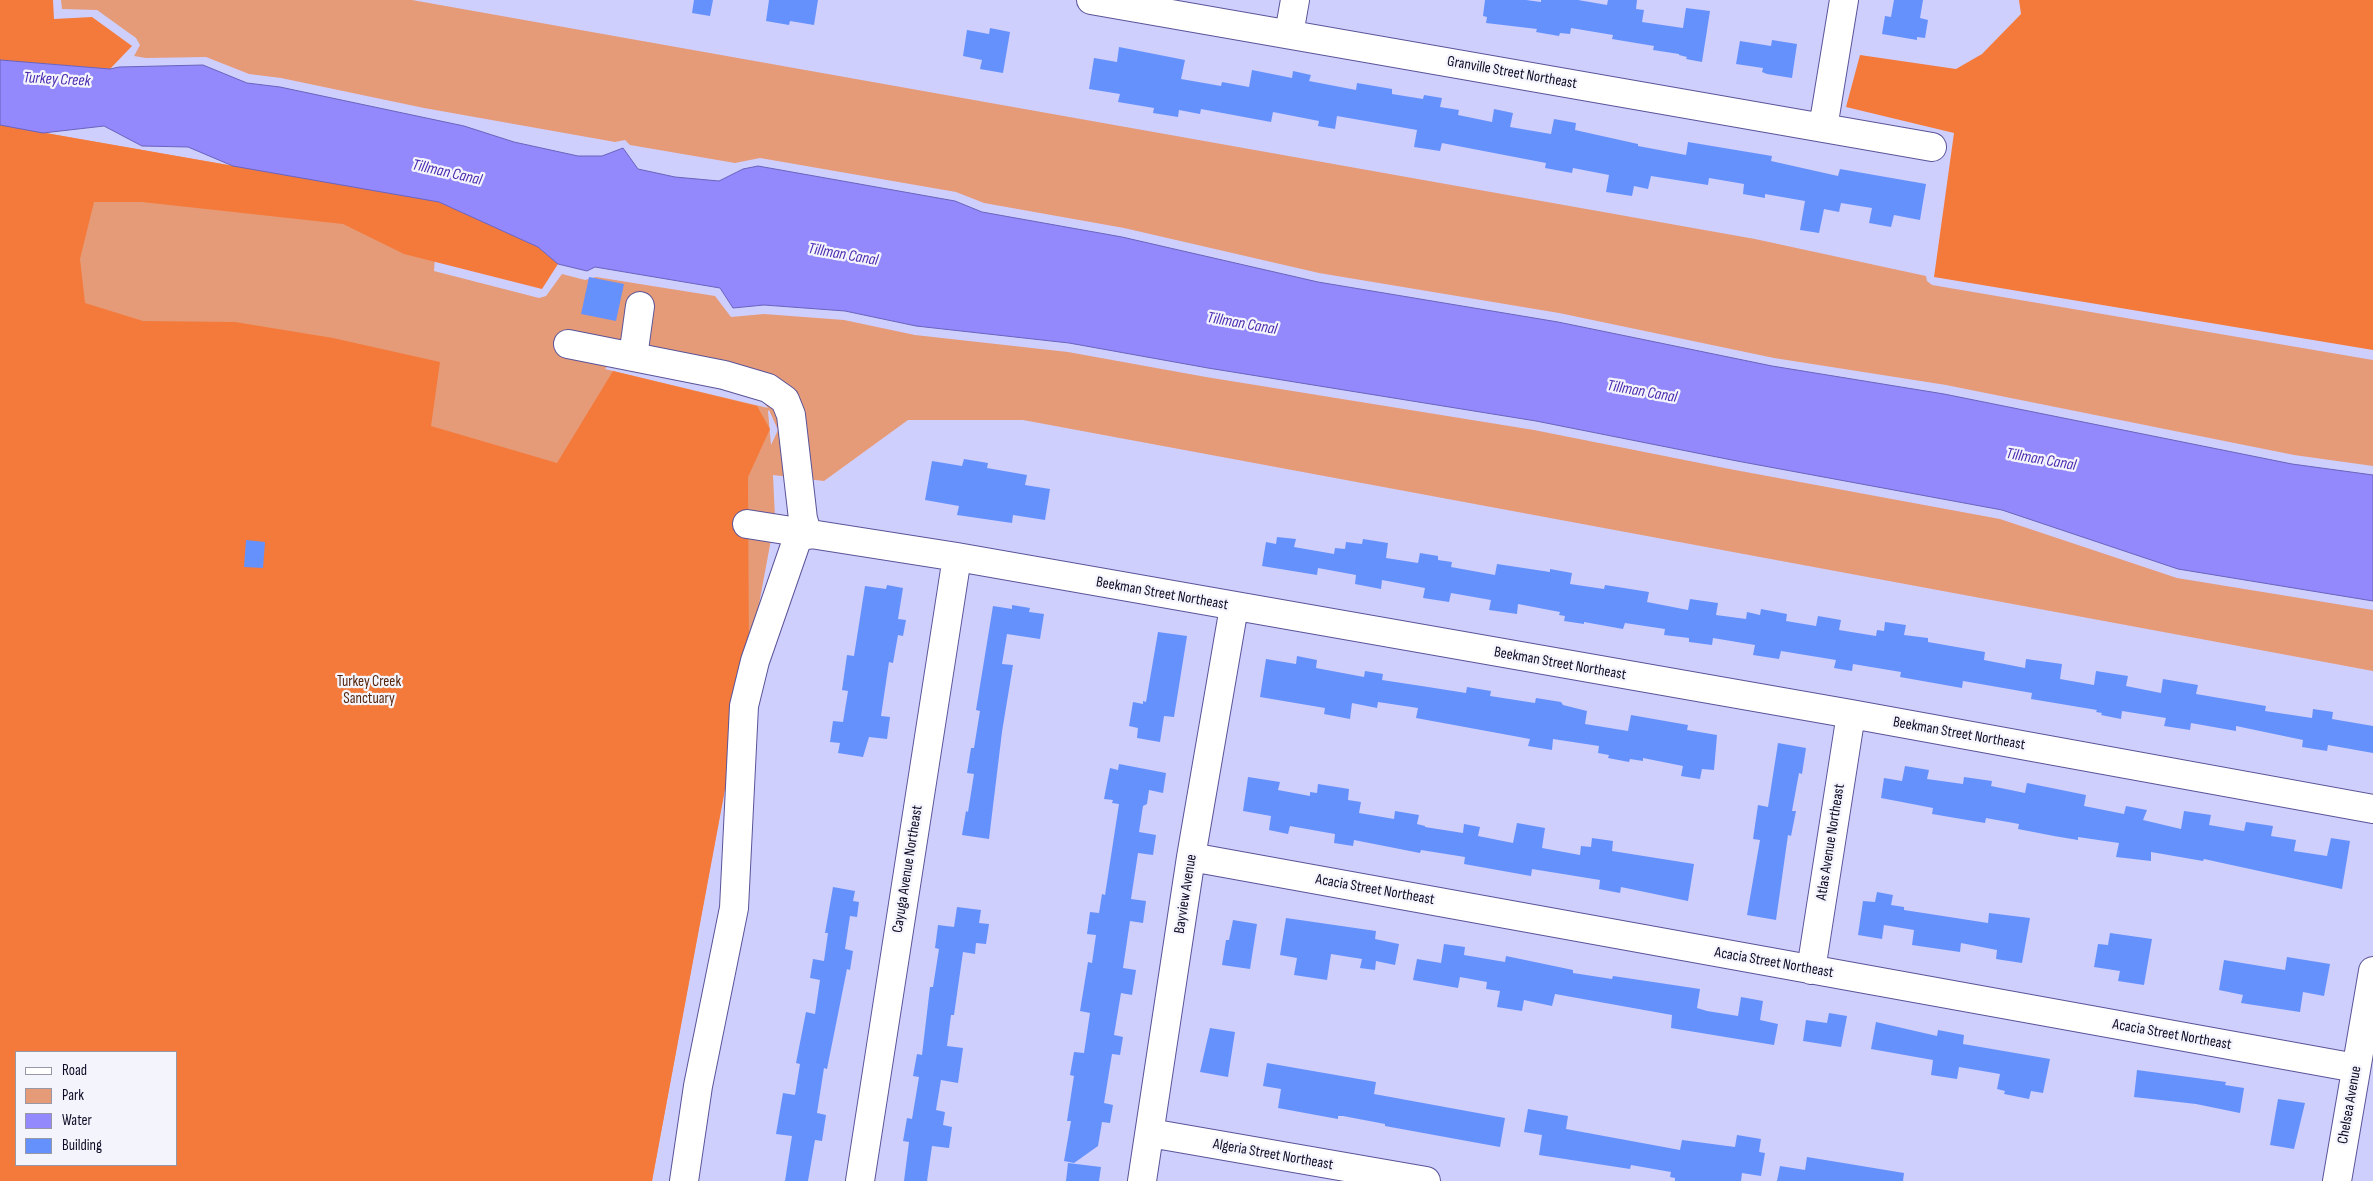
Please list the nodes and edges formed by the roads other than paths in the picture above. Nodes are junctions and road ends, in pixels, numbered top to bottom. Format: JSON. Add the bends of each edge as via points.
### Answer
{"nodes":[{"id":1,"x":1091,"y":0,"type":"edge"},
{"id":2,"x":1295,"y":0,"type":"edge"},
{"id":3,"x":1844,"y":0,"type":"edge"},
{"id":4,"x":1289,"y":34,"type":"junction"},
{"id":5,"x":1823,"y":128,"type":"junction"},
{"id":6,"x":1932,"y":147,"type":"dead end"},
{"id":7,"x":640,"y":306,"type":"dead end"},
{"id":8,"x":568,"y":344,"type":"dead end"},
{"id":9,"x":633,"y":357,"type":"junction"},
{"id":10,"x":747,"y":524,"type":"dead end"},
{"id":11,"x":804,"y":534,"type":"junction"},
{"id":12,"x":957,"y":557,"type":"junction"},
{"id":13,"x":1234,"y":607,"type":"junction"},
{"id":14,"x":1851,"y":714,"type":"junction"},
{"id":15,"x":2373,"y":808,"type":"edge"},
{"id":16,"x":1191,"y":857,"type":"junction"},
{"id":17,"x":1811,"y":970,"type":"junction"},
{"id":18,"x":2373,"y":970,"type":"edge"},
{"id":19,"x":2356,"y":1068,"type":"junction"},
{"id":20,"x":1150,"y":1133,"type":"junction"},
{"id":21,"x":684,"y":1181,"type":"edge"},
{"id":22,"x":860,"y":1181,"type":"edge"},
{"id":23,"x":1142,"y":1181,"type":"edge"},
{"id":24,"x":1426,"y":1181,"type":"edge"},
{"id":25,"x":2337,"y":1181,"type":"edge"}],
"edges":[{"from":1,"to":4,"type":"street","name":"Granville Street Northeast"},
{"from":2,"to":4,"type":"street"},
{"from":3,"to":5,"type":"street"},
{"from":4,"to":5,"type":"street","name":"Granville Street Northeast"},
{"from":5,"to":6,"type":"street","name":"Granville Street Northeast"},
{"from":7,"to":9,"type":"street"},
{"from":8,"to":9,"type":"street"},
{"from":9,"to":11,"type":"street","via":[[724,375],[768,388],[785,400],[791,415]]},
{"from":10,"to":11,"type":"street","name":"Beekman Street Northeast"},
{"from":11,"to":12,"type":"street","name":"Beekman Street Northeast"},
{"from":11,"to":21,"type":"street","via":[[755,661],[744,706],[736,892],[731,931],[698,1086]]},
{"from":12,"to":13,"type":"street","name":"Beekman Street Northeast"},
{"from":12,"to":22,"type":"street","name":"Cayuga Avenue Northeast"},
{"from":13,"to":14,"type":"street","name":"Beekman Street Northeast"},
{"from":13,"to":16,"type":"street","name":"Bayview Avenue"},
{"from":14,"to":15,"type":"street","name":"Beekman Street Northeast"},
{"from":14,"to":17,"type":"street","name":"Atlas Avenue Northeast"},
{"from":16,"to":17,"type":"street","name":"Acacia Street Northeast"},
{"from":16,"to":20,"type":"street","name":"Bayview Avenue"},
{"from":17,"to":19,"type":"street","name":"Acacia Street Northeast"},
{"from":18,"to":19,"type":"street","name":"Chelsea Avenue"},
{"from":19,"to":25,"type":"street","name":"Chelsea Avenue"},
{"from":20,"to":23,"type":"street","name":"Bayview Avenue"},
{"from":20,"to":24,"type":"street","name":"Algeria Street Northeast"}]}
